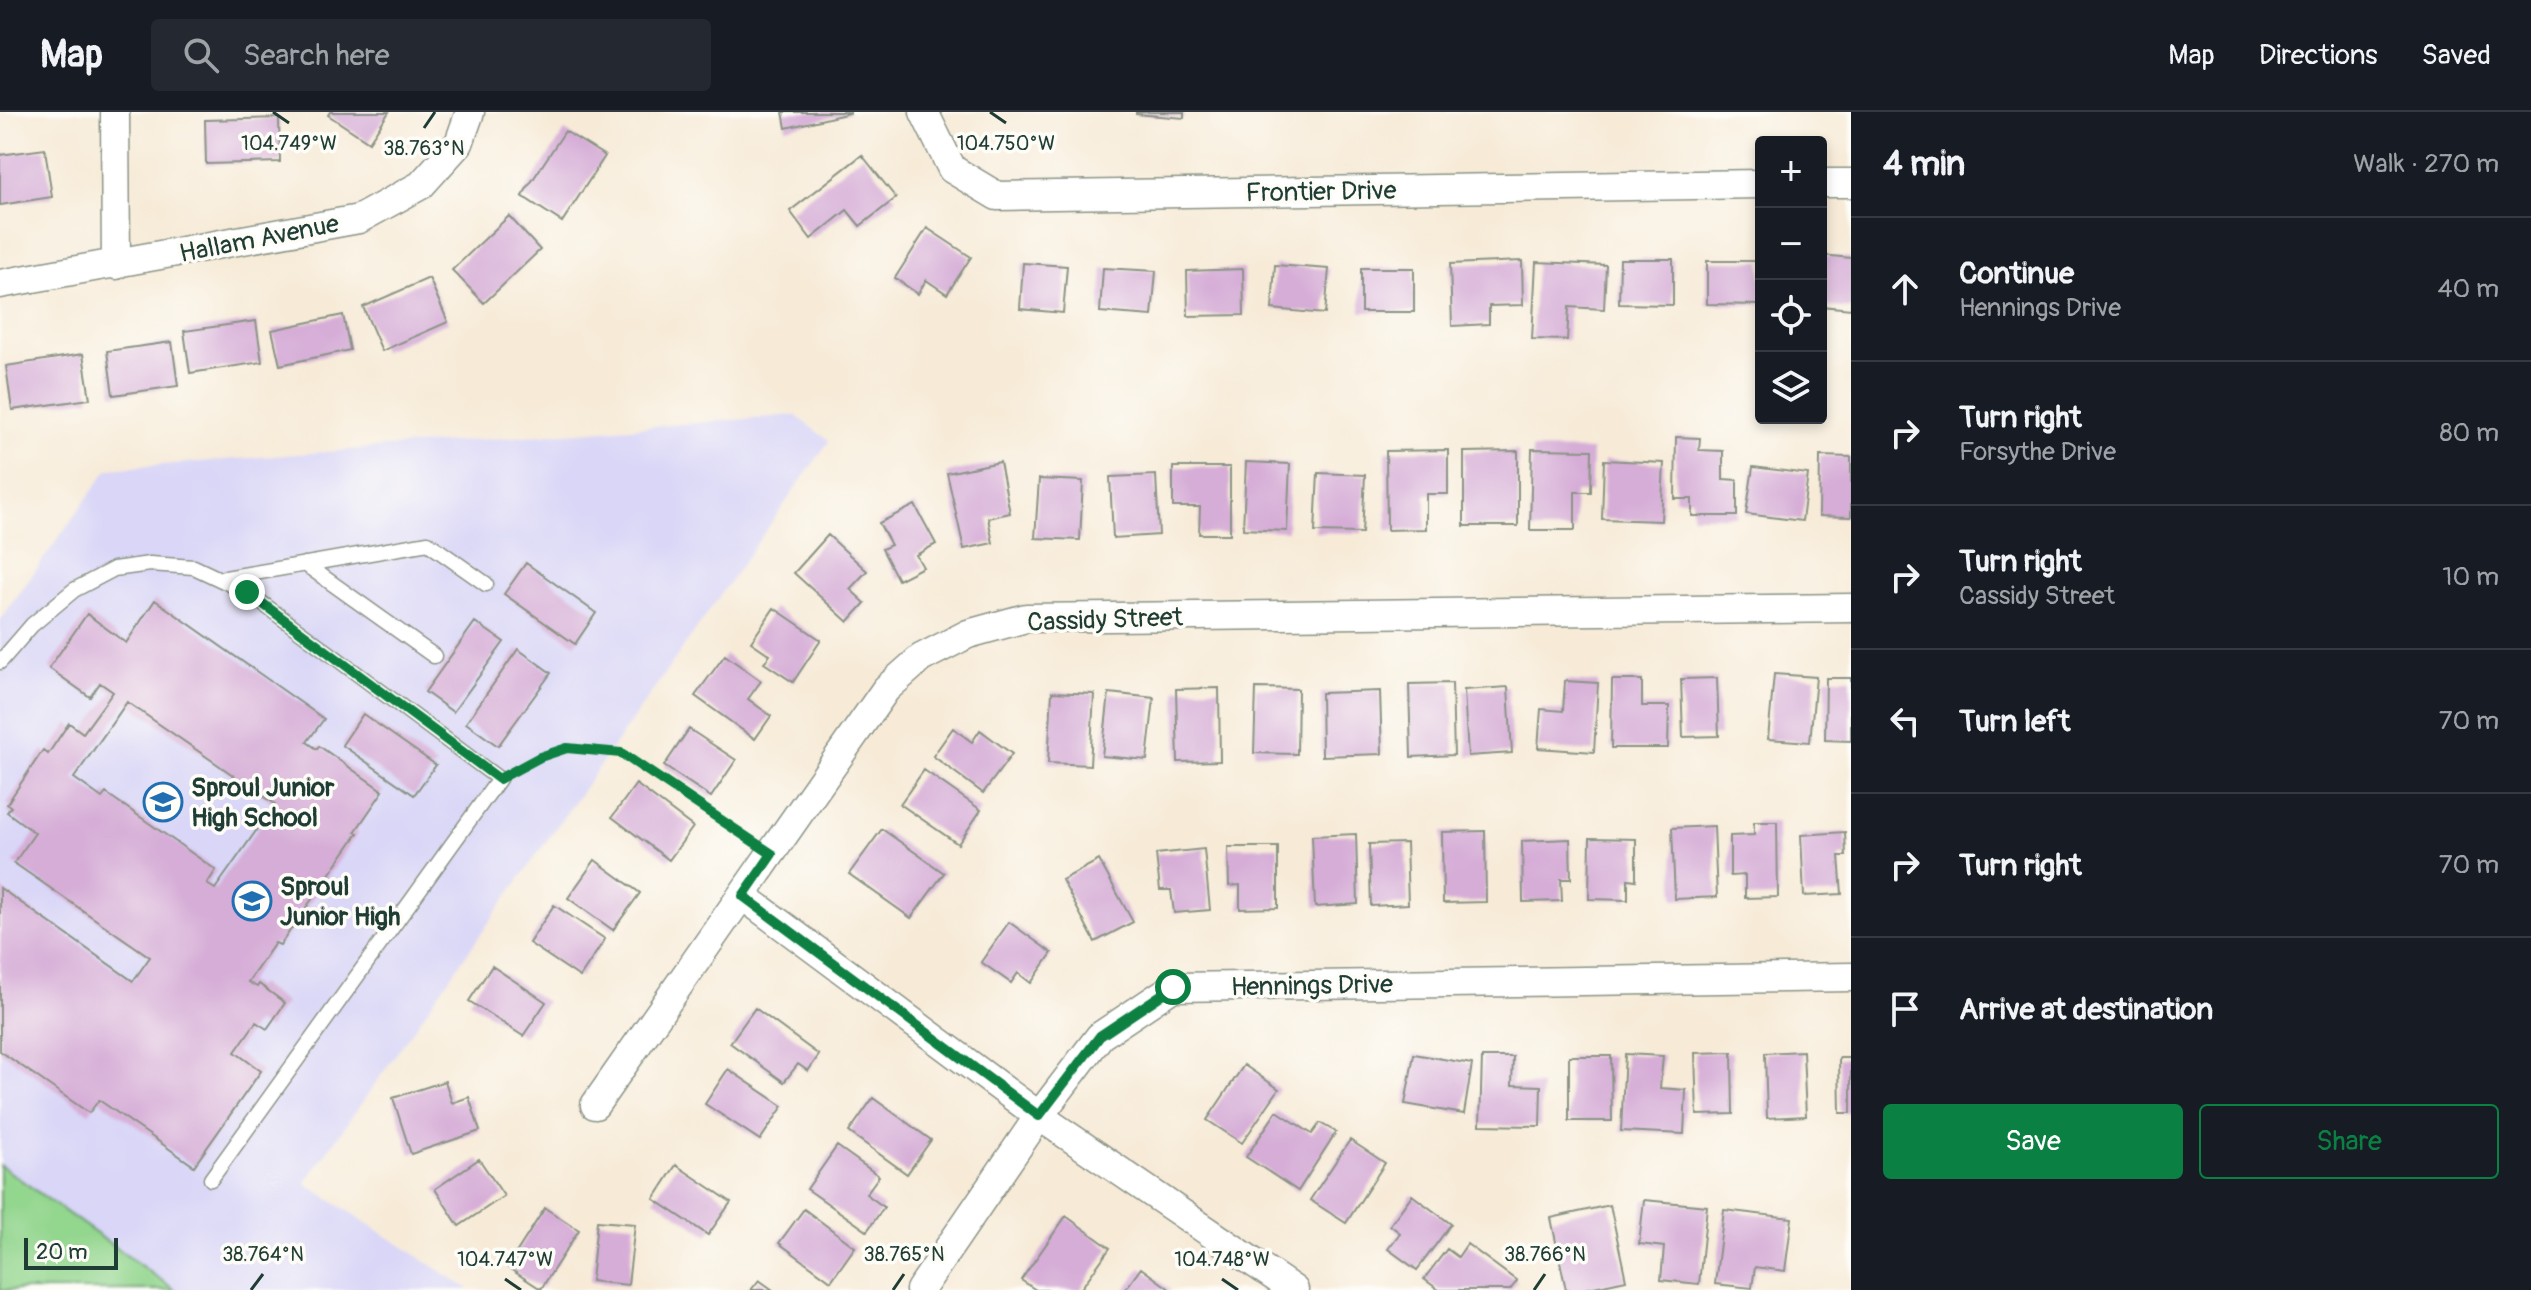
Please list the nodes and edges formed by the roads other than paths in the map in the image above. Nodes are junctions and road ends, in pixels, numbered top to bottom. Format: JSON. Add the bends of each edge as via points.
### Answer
{"nodes":[{"id":1,"x":115,"y":112,"type":"edge"},
{"id":2,"x":470,"y":112,"type":"edge"},
{"id":3,"x":924,"y":112,"type":"edge"},
{"id":4,"x":1827,"y":183,"type":"edge"},
{"id":5,"x":1851,"y":183,"type":"edge"},
{"id":6,"x":1755,"y":184,"type":"edge"},
{"id":7,"x":116,"y":265,"type":"junction"},
{"id":8,"x":0,"y":284,"type":"edge"},
{"id":9,"x":305,"y":564,"type":"junction"},
{"id":10,"x":220,"y":579,"type":"junction"},
{"id":11,"x":486,"y":584,"type":"dead end"},
{"id":12,"x":1851,"y":608,"type":"edge"},
{"id":13,"x":434,"y":656,"type":"dead end"},
{"id":14,"x":0,"y":662,"type":"edge"},
{"id":15,"x":743,"y":896,"type":"junction"},
{"id":16,"x":1851,"y":977,"type":"edge"},
{"id":17,"x":595,"y":1105,"type":"dead end"},
{"id":18,"x":1039,"y":1116,"type":"junction"},
{"id":19,"x":211,"y":1179,"type":"dead end"},
{"id":20,"x":920,"y":1290,"type":"edge"},
{"id":21,"x":1294,"y":1290,"type":"edge"}],
"edges":[{"from":1,"to":7,"type":"street"},
{"from":2,"to":7,"type":"street","name":"Hallam Avenue","via":[[459,143],[421,185],[359,219]]},
{"from":3,"to":6,"type":"street","name":"Frontier Drive","via":[[952,169],[997,196]]},
{"from":4,"to":5,"type":"street"},
{"from":7,"to":8,"type":"street","name":"Hallam Avenue"},
{"from":9,"to":10,"type":"lane"},
{"from":9,"to":11,"type":"lane","via":[[428,543]]},
{"from":9,"to":13,"type":"lane"},
{"from":10,"to":14,"type":"lane","via":[[194,567],[150,564],[114,569],[74,590],[32,625]]},
{"from":10,"to":19,"type":"lane","via":[[247,592],[499,779]]},
{"from":12,"to":15,"type":"street","name":"Cassidy Street","via":[[1026,618],[968,634],[921,658],[886,689]]},
{"from":15,"to":17,"type":"street","name":"Cassidy Street"},
{"from":15,"to":18,"type":"street"},
{"from":16,"to":18,"type":"street","name":"Hennings Drive","via":[[1173,987],[1100,1036]]},
{"from":18,"to":20,"type":"street","name":"Hennings Drive"},
{"from":18,"to":21,"type":"street"}]}
